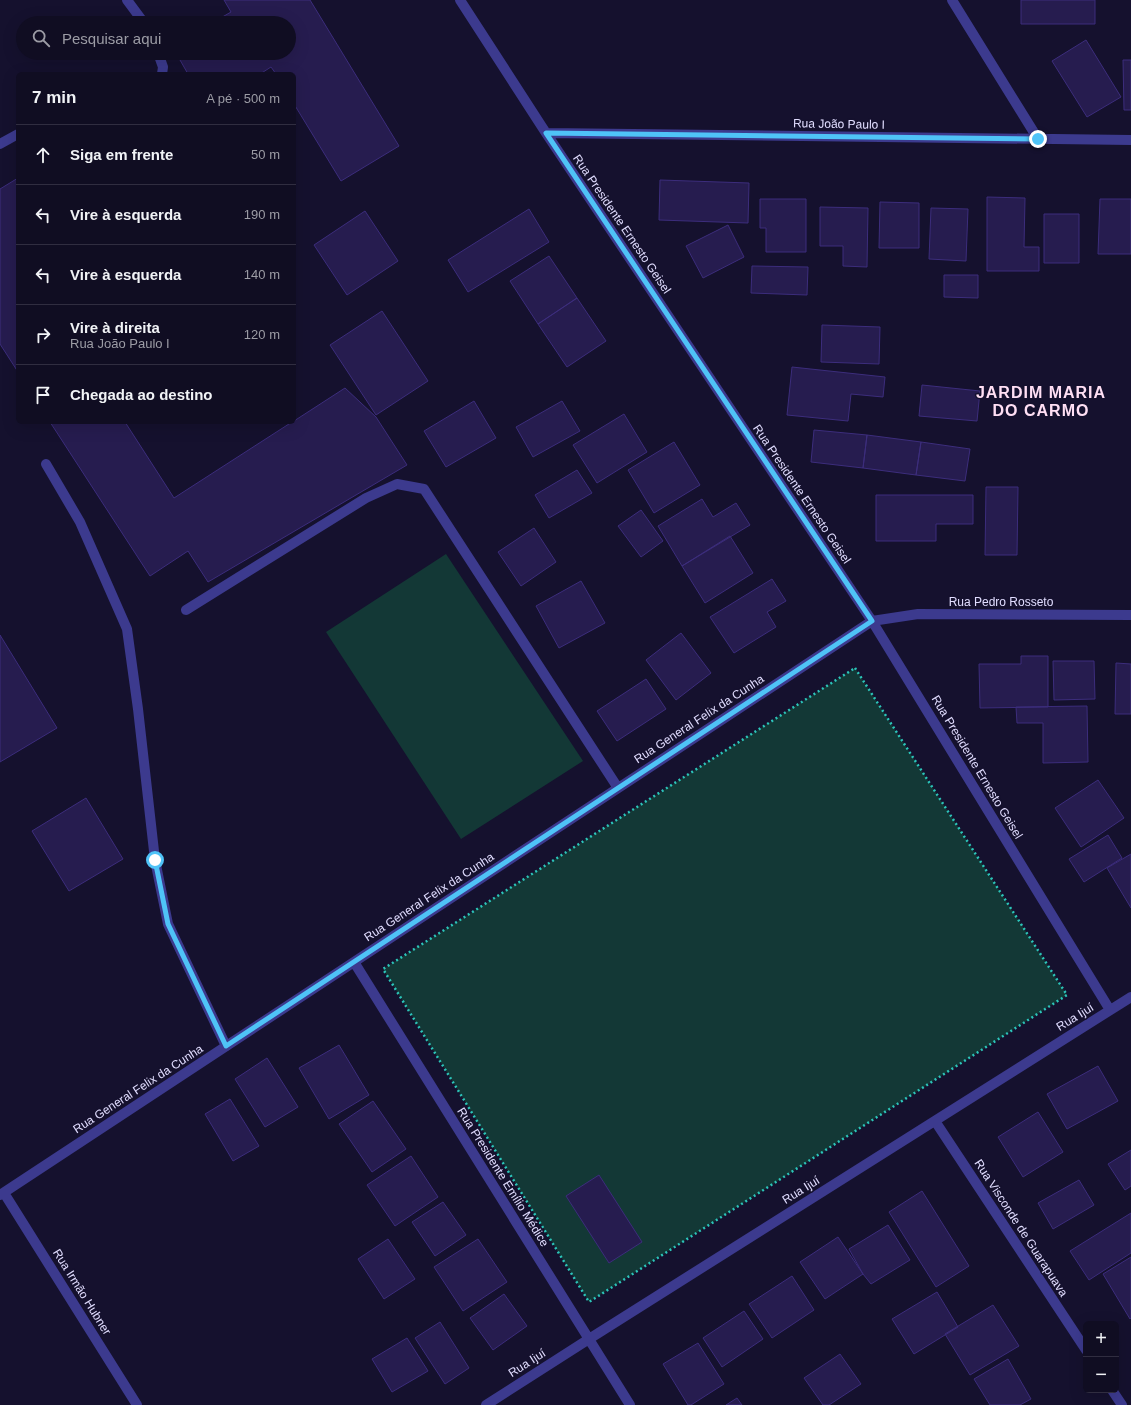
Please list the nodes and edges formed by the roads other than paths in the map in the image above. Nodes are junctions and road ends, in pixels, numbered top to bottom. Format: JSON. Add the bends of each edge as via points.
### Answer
{"nodes":[{"id":1,"x":127,"y":0,"type":"edge"},
{"id":2,"x":460,"y":0,"type":"edge"},
{"id":3,"x":952,"y":0,"type":"edge"},
{"id":4,"x":139,"y":16,"type":"edge"},
{"id":5,"x":160,"y":60,"type":"edge"},
{"id":6,"x":162,"y":72,"type":"edge"},
{"id":7,"x":546,"y":133,"type":"junction"},
{"id":8,"x":16,"y":135,"type":"edge"},
{"id":9,"x":1038,"y":139,"type":"junction"},
{"id":10,"x":1131,"y":140,"type":"edge"},
{"id":11,"x":0,"y":144,"type":"edge"},
{"id":12,"x":46,"y":464,"type":"dead end"},
{"id":13,"x":186,"y":610,"type":"dead end"},
{"id":14,"x":1131,"y":615,"type":"edge"},
{"id":15,"x":872,"y":621,"type":"junction"},
{"id":16,"x":618,"y":788,"type":"junction"},
{"id":17,"x":354,"y":962,"type":"junction"},
{"id":18,"x":1131,"y":997,"type":"edge"},
{"id":19,"x":1110,"y":1010,"type":"junction"},
{"id":20,"x":226,"y":1046,"type":"junction"},
{"id":21,"x":935,"y":1121,"type":"junction"},
{"id":22,"x":2,"y":1194,"type":"edge"},
{"id":23,"x":589,"y":1339,"type":"junction"},
{"id":24,"x":1083,"y":1345,"type":"edge"},
{"id":25,"x":1114,"y":1393,"type":"edge"},
{"id":26,"x":137,"y":1405,"type":"edge"},
{"id":27,"x":486,"y":1405,"type":"edge"},
{"id":28,"x":630,"y":1405,"type":"edge"},
{"id":29,"x":1122,"y":1405,"type":"edge"}],
"edges":[{"from":1,"to":4,"type":"street"},
{"from":2,"to":7,"type":"street","name":"Rua Presidente Ernesto Geisel"},
{"from":3,"to":9,"type":"street"},
{"from":5,"to":6,"type":"street"},
{"from":7,"to":9,"type":"street","name":"Rua João Paulo I"},
{"from":7,"to":15,"type":"street","name":"Rua Presidente Ernesto Geisel"},
{"from":8,"to":11,"type":"street"},
{"from":9,"to":10,"type":"street","name":"Rua João Paulo I"},
{"from":12,"to":20,"type":"street","via":[[80,522],[127,629],[155,860],[168,924]]},
{"from":13,"to":16,"type":"street","via":[[366,498],[397,484],[424,489]]},
{"from":14,"to":15,"type":"street","name":"Rua Pedro Rosseto","via":[[918,614]]},
{"from":15,"to":16,"type":"street","name":"Rua General Felix da Cunha"},
{"from":15,"to":19,"type":"street","name":"Rua Presidente Ernesto Geisel"},
{"from":16,"to":17,"type":"street","name":"Rua General Felix da Cunha"},
{"from":17,"to":20,"type":"street","name":"Rua General Felix da Cunha"},
{"from":17,"to":23,"type":"street","name":"Rua Presidente Emílio Médice"},
{"from":18,"to":19,"type":"street","name":"Rua Ijuí"},
{"from":19,"to":21,"type":"street","name":"Rua Ijuí"},
{"from":20,"to":22,"type":"street","name":"Rua General Felix da Cunha"},
{"from":21,"to":23,"type":"street","name":"Rua Ijuí"},
{"from":21,"to":24,"type":"street","name":"Rua Visconde de Guarapuava"},
{"from":22,"to":26,"type":"street","name":"Rua Irmão Hubner"},
{"from":23,"to":27,"type":"street","name":"Rua Ijuí"},
{"from":23,"to":28,"type":"street","name":"Rua Presidente Emílio Médice"},
{"from":25,"to":29,"type":"street"}]}
